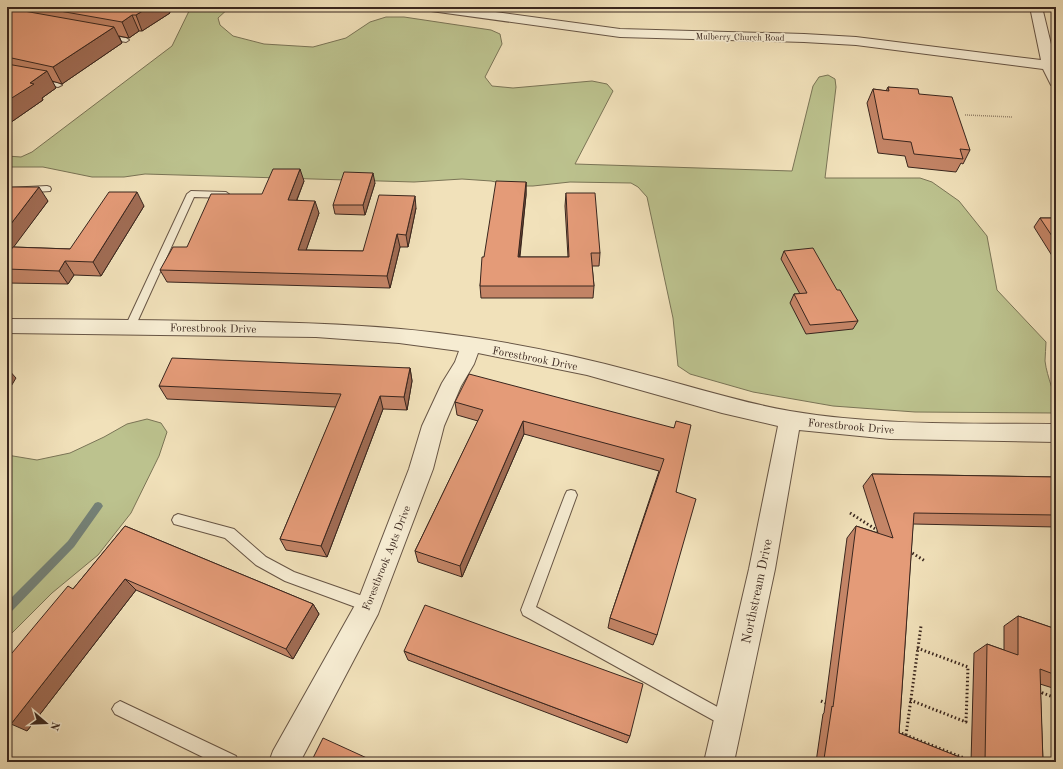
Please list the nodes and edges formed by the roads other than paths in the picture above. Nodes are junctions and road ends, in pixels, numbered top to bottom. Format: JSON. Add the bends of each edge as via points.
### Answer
{"nodes":[{"id":1,"x":431,"y":7,"type":"edge"},
{"id":2,"x":1036,"y":7,"type":"edge"},
{"id":3,"x":96,"y":35,"type":"edge"},
{"id":4,"x":126,"y":40,"type":"edge"},
{"id":5,"x":1052,"y":65,"type":"edge"},
{"id":6,"x":29,"y":79,"type":"edge"},
{"id":7,"x":1056,"y":82,"type":"edge"},
{"id":8,"x":58,"y":84,"type":"edge"},
{"id":9,"x":47,"y":190,"type":"dead end"},
{"id":10,"x":7,"y":191,"type":"edge"},
{"id":11,"x":234,"y":195,"type":"edge"},
{"id":12,"x":7,"y":326,"type":"edge"},
{"id":13,"x":130,"y":327,"type":"junction"},
{"id":14,"x":471,"y":346,"type":"junction"},
{"id":15,"x":790,"y":420,"type":"junction"},
{"id":16,"x":1056,"y":432,"type":"edge"},
{"id":17,"x":571,"y":495,"type":"dead end"},
{"id":18,"x":178,"y":520,"type":"dead end"},
{"id":19,"x":369,"y":606,"type":"junction"},
{"id":20,"x":120,"y":708,"type":"dead end"},
{"id":21,"x":728,"y":720,"type":"junction"},
{"id":22,"x":230,"y":762,"type":"edge"},
{"id":23,"x":284,"y":762,"type":"edge"},
{"id":24,"x":719,"y":762,"type":"edge"}],
"edges":[{"from":1,"to":5,"type":"street","name":"Mulberry Church Road","via":[[612,32],[804,38]]},
{"from":2,"to":5,"type":"street"},
{"from":3,"to":4,"type":"lane"},
{"from":5,"to":7,"type":"street"},
{"from":6,"to":8,"type":"lane"},
{"from":9,"to":10,"type":"lane"},
{"from":11,"to":13,"type":"lane","via":[[191,194]]},
{"from":12,"to":13,"type":"street","name":"Forestbrook Drive"},
{"from":13,"to":14,"type":"street","name":"Forestbrook Drive","via":[[269,328],[426,338]]},
{"from":14,"to":15,"type":"street","name":"Forestbrook Drive","via":[[609,373],[723,405]]},
{"from":14,"to":19,"type":"street","name":"Forestbrook Apts Drive","via":[[433,426],[421,469]]},
{"from":15,"to":16,"type":"street","name":"Forestbrook Drive","via":[[895,430]]},
{"from":15,"to":21,"type":"street","name":"Northstream Drive","via":[[762,569]]},
{"from":17,"to":21,"type":"lane","via":[[528,610]]},
{"from":18,"to":19,"type":"lane","via":[[229,533],[261,562],[290,577]]},
{"from":19,"to":23,"type":"street","name":"Forestbrook Apts Drive"},
{"from":20,"to":22,"type":"lane"},
{"from":21,"to":24,"type":"street","name":"Northstream Drive"}]}
